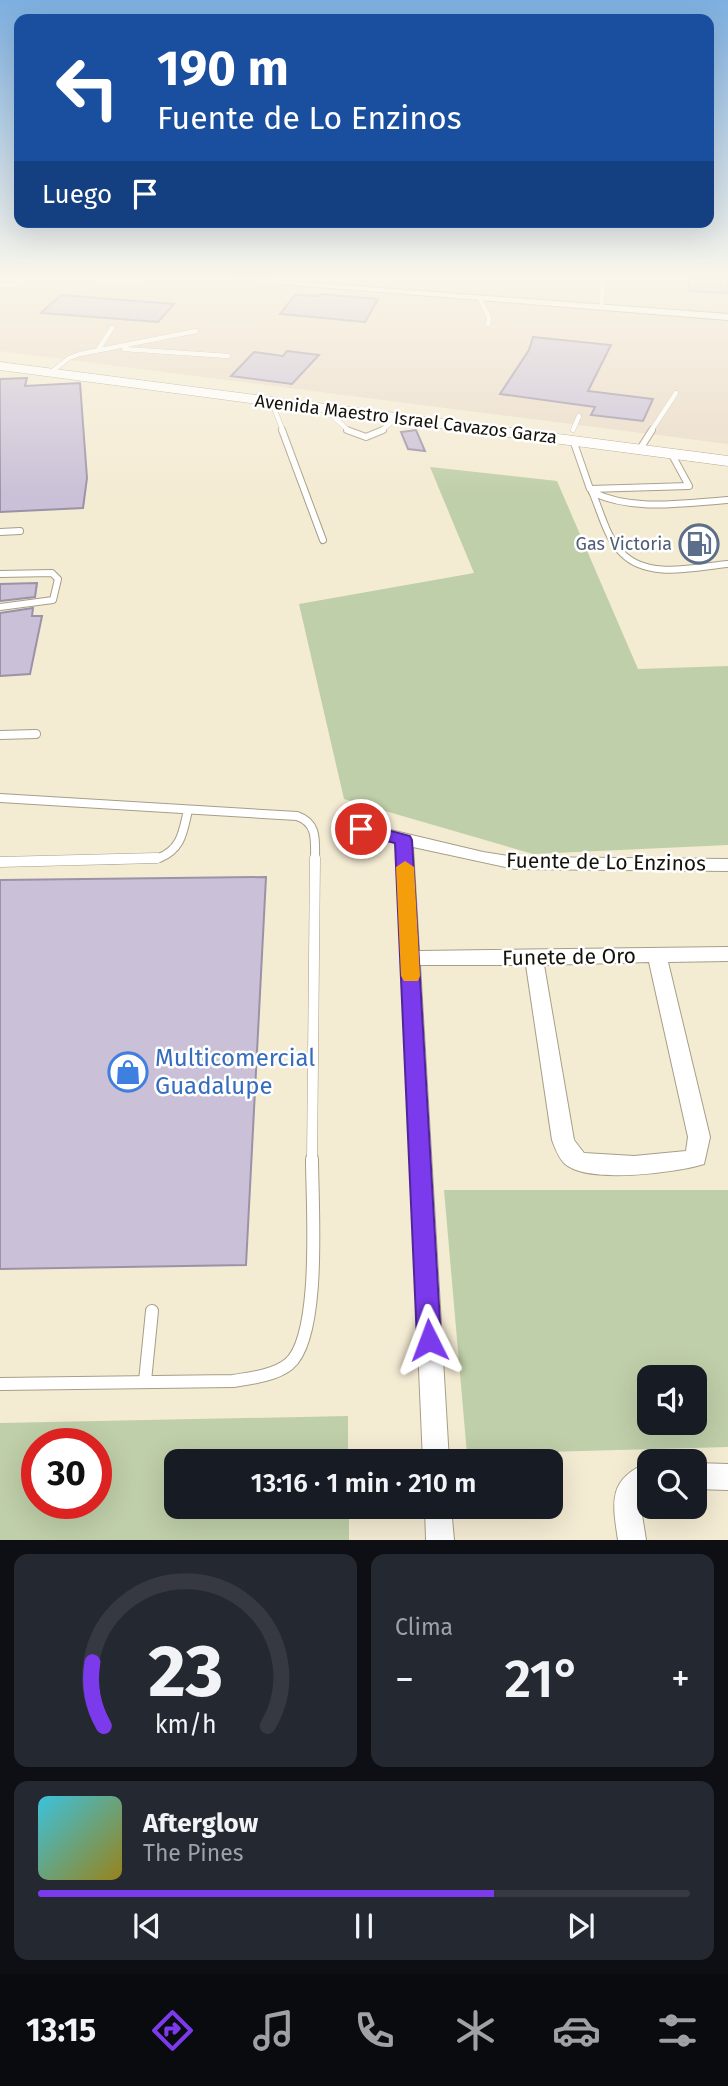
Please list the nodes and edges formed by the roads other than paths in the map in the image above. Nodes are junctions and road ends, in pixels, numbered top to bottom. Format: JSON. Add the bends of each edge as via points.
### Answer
{"nodes":[{"id":1,"x":90,"y":352,"type":"edge"},
{"id":2,"x":165,"y":352,"type":"edge"},
{"id":3,"x":0,"y":356,"type":"edge"},
{"id":4,"x":228,"y":356,"type":"dead end"},
{"id":5,"x":0,"y":366,"type":"edge"},
{"id":6,"x":55,"y":368,"type":"junction"},
{"id":7,"x":676,"y":393,"type":"dead end"},
{"id":8,"x":272,"y":403,"type":"junction"},
{"id":9,"x":464,"y":421,"type":"junction"},
{"id":10,"x":575,"y":429,"type":"junction"},
{"id":11,"x":643,"y":444,"type":"junction"},
{"id":12,"x":728,"y":449,"type":"edge"},
{"id":13,"x":671,"y":453,"type":"junction"},
{"id":14,"x":728,"y":461,"type":"edge"},
{"id":15,"x":689,"y":486,"type":"junction"},
{"id":16,"x":592,"y":492,"type":"junction"},
{"id":17,"x":728,"y":500,"type":"edge"},
{"id":18,"x":698,"y":501,"type":"junction"},
{"id":19,"x":20,"y":531,"type":"dead end"},
{"id":20,"x":0,"y":532,"type":"edge"},
{"id":21,"x":323,"y":540,"type":"dead end"},
{"id":22,"x":728,"y":564,"type":"edge"},
{"id":23,"x":0,"y":574,"type":"edge"},
{"id":24,"x":0,"y":607,"type":"edge"},
{"id":25,"x":37,"y":734,"type":"dead end"},
{"id":26,"x":0,"y":735,"type":"edge"},
{"id":27,"x":0,"y":798,"type":"edge"},
{"id":28,"x":188,"y":810,"type":"junction"},
{"id":29,"x":361,"y":829,"type":"dead end"},
{"id":30,"x":404,"y":840,"type":"junction"},
{"id":31,"x":0,"y":862,"type":"edge"},
{"id":32,"x":728,"y":865,"type":"edge"},
{"id":33,"x":728,"y":954,"type":"edge"},
{"id":34,"x":657,"y":956,"type":"junction"},
{"id":35,"x":410,"y":958,"type":"junction"},
{"id":36,"x":534,"y":958,"type":"junction"},
{"id":37,"x":152,"y":1311,"type":"dead end"},
{"id":38,"x":145,"y":1381,"type":"junction"},
{"id":39,"x":0,"y":1384,"type":"edge"},
{"id":40,"x":435,"y":1449,"type":"edge"},
{"id":41,"x":707,"y":1476,"type":"edge"},
{"id":42,"x":728,"y":1477,"type":"edge"},
{"id":43,"x":637,"y":1479,"type":"edge"},
{"id":44,"x":439,"y":1519,"type":"edge"},
{"id":45,"x":440,"y":1540,"type":"edge"},
{"id":46,"x":632,"y":1540,"type":"edge"}],
"edges":[{"from":1,"to":6,"type":"lane"},
{"from":2,"to":4,"type":"lane"},
{"from":3,"to":6,"type":"main road","name":"Avenida Maestro Israel Cavazos Garza"},
{"from":5,"to":6,"type":"main road","name":"Avenida Maestro Israel Cavazos Garza"},
{"from":6,"to":8,"type":"main road","name":"Avenida Maestro Israel Cavazos Garza"},
{"from":6,"to":9,"type":"main road","name":"Avenida Maestro Israel Cavazos Garza"},
{"from":7,"to":11,"type":"lane"},
{"from":8,"to":9,"type":"main road","name":"Avenida Maestro Israel Cavazos Garza"},
{"from":8,"to":21,"type":"lane"},
{"from":9,"to":10,"type":"main road","name":"Avenida Maestro Israel Cavazos Garza","via":[[530,430]]},
{"from":10,"to":11,"type":"main road","name":"Avenida Maestro Israel Cavazos Garza"},
{"from":10,"to":16,"type":"lane"},
{"from":11,"to":12,"type":"main road","name":"Avenida Maestro Israel Cavazos Garza"},
{"from":11,"to":13,"type":"main road","name":"Avenida Maestro Israel Cavazos Garza"},
{"from":13,"to":14,"type":"main road","name":"Avenida Maestro Israel Cavazos Garza"},
{"from":13,"to":15,"type":"lane"},
{"from":15,"to":16,"type":"lane"},
{"from":15,"to":18,"type":"lane"},
{"from":16,"to":18,"type":"lane","via":[[638,503]]},
{"from":16,"to":22,"type":"lane","via":[[629,559],[664,568]]},
{"from":17,"to":18,"type":"lane"},
{"from":19,"to":20,"type":"lane"},
{"from":23,"to":24,"type":"lane","via":[[52,573],[58,579],[54,600]]},
{"from":25,"to":26,"type":"lane"},
{"from":27,"to":28,"type":"lane"},
{"from":28,"to":31,"type":"lane","via":[[178,848],[159,858]]},
{"from":28,"to":38,"type":"lane","via":[[297,816],[307,819],[315,834],[312,1310],[306,1342],[291,1365],[265,1376],[233,1381]]},
{"from":29,"to":30,"type":"street","name":"Fuente de Lo Enzinos"},
{"from":30,"to":32,"type":"street","name":"Fuente de Lo Enzinos","via":[[515,863]]},
{"from":30,"to":35,"type":"street"},
{"from":33,"to":34,"type":"street","name":"Funete de Oro"},
{"from":34,"to":36,"type":"street","name":"Funete de Oro"},
{"from":34,"to":36,"type":"street","via":[[699,1137],[696,1157],[593,1165],[575,1159],[563,1140]]},
{"from":35,"to":36,"type":"street","name":"Funete de Oro"},
{"from":35,"to":40,"type":"street"},
{"from":37,"to":38,"type":"lane"},
{"from":38,"to":39,"type":"lane"},
{"from":41,"to":42,"type":"street"},
{"from":43,"to":46,"type":"street","via":[[628,1489]]},
{"from":44,"to":45,"type":"street"}]}
